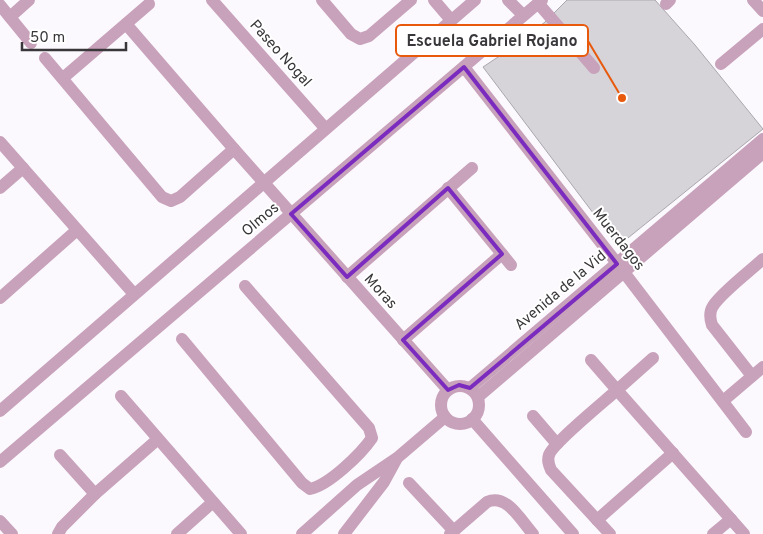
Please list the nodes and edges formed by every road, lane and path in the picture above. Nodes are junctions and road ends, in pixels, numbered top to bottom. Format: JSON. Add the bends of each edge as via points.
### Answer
{"nodes":[{"id":1,"x":29,"y":0,"type":"edge"},
{"id":2,"x":212,"y":0,"type":"edge"},
{"id":3,"x":322,"y":0,"type":"edge"},
{"id":4,"x":411,"y":0,"type":"edge"},
{"id":5,"x":434,"y":0,"type":"edge"},
{"id":6,"x":475,"y":0,"type":"edge"},
{"id":7,"x":508,"y":0,"type":"edge"},
{"id":8,"x":753,"y":0,"type":"edge"},
{"id":9,"x":540,"y":2,"type":"edge"},
{"id":10,"x":149,"y":4,"type":"dead end"},
{"id":11,"x":0,"y":5,"type":"edge"},
{"id":12,"x":763,"y":11,"type":"edge"},
{"id":13,"x":10,"y":16,"type":"junction"},
{"id":14,"x":523,"y":16,"type":"junction"},
{"id":15,"x":451,"y":20,"type":"junction"},
{"id":16,"x":126,"y":24,"type":"junction"},
{"id":17,"x":763,"y":30,"type":"edge"},
{"id":18,"x":31,"y":43,"type":"dead end"},
{"id":19,"x":44,"y":58,"type":"dead end"},
{"id":20,"x":721,"y":64,"type":"dead end"},
{"id":21,"x":464,"y":67,"type":"junction"},
{"id":22,"x":594,"y":68,"type":"dead end"},
{"id":23,"x":63,"y":78,"type":"junction"},
{"id":24,"x":325,"y":128,"type":"junction"},
{"id":25,"x":763,"y":139,"type":"edge"},
{"id":26,"x":0,"y":142,"type":"edge"},
{"id":27,"x":234,"y":149,"type":"junction"},
{"id":28,"x":763,"y":154,"type":"edge"},
{"id":29,"x":23,"y":168,"type":"junction"},
{"id":30,"x":472,"y":168,"type":"dead end"},
{"id":31,"x":264,"y":182,"type":"junction"},
{"id":32,"x":0,"y":188,"type":"edge"},
{"id":33,"x":448,"y":188,"type":"junction"},
{"id":34,"x":291,"y":214,"type":"junction"},
{"id":35,"x":77,"y":230,"type":"junction"},
{"id":36,"x":502,"y":254,"type":"junction"},
{"id":37,"x":763,"y":259,"type":"edge"},
{"id":38,"x":511,"y":265,"type":"dead end"},
{"id":39,"x":620,"y":267,"type":"junction"},
{"id":40,"x":347,"y":277,"type":"junction"},
{"id":41,"x":245,"y":286,"type":"dead end"},
{"id":42,"x":134,"y":294,"type":"junction"},
{"id":43,"x":0,"y":298,"type":"edge"},
{"id":44,"x":182,"y":339,"type":"dead end"},
{"id":45,"x":403,"y":340,"type":"junction"},
{"id":46,"x":653,"y":358,"type":"dead end"},
{"id":47,"x":591,"y":360,"type":"dead end"},
{"id":48,"x":763,"y":367,"type":"edge"},
{"id":49,"x":752,"y":376,"type":"junction"},
{"id":50,"x":448,"y":390,"type":"junction"},
{"id":51,"x":617,"y":390,"type":"junction"},
{"id":52,"x":474,"y":393,"type":"junction"},
{"id":53,"x":121,"y":396,"type":"dead end"},
{"id":54,"x":724,"y":401,"type":"junction"},
{"id":55,"x":0,"y":411,"type":"edge"},
{"id":56,"x":533,"y":416,"type":"dead end"},
{"id":57,"x":445,"y":417,"type":"junction"},
{"id":58,"x":472,"y":419,"type":"junction"},
{"id":59,"x":746,"y":432,"type":"dead end"},
{"id":60,"x":158,"y":439,"type":"junction"},
{"id":61,"x":557,"y":444,"type":"junction"},
{"id":62,"x":673,"y":453,"type":"junction"},
{"id":63,"x":60,"y":455,"type":"dead end"},
{"id":64,"x":397,"y":458,"type":"junction"},
{"id":65,"x":0,"y":462,"type":"edge"},
{"id":66,"x":343,"y":468,"type":"junction"},
{"id":67,"x":409,"y":483,"type":"dead end"},
{"id":68,"x":357,"y":485,"type":"junction"},
{"id":69,"x":95,"y":494,"type":"junction"},
{"id":70,"x":213,"y":502,"type":"junction"},
{"id":71,"x":731,"y":519,"type":"junction"},
{"id":72,"x":598,"y":520,"type":"junction"},
{"id":73,"x":0,"y":521,"type":"edge"},
{"id":74,"x":452,"y":532,"type":"edge"},
{"id":75,"x":12,"y":534,"type":"edge"},
{"id":76,"x":58,"y":534,"type":"edge"},
{"id":77,"x":177,"y":534,"type":"edge"},
{"id":78,"x":241,"y":534,"type":"edge"},
{"id":79,"x":302,"y":534,"type":"edge"},
{"id":80,"x":344,"y":534,"type":"edge"},
{"id":81,"x":533,"y":534,"type":"edge"},
{"id":82,"x":573,"y":534,"type":"edge"},
{"id":83,"x":610,"y":534,"type":"edge"},
{"id":84,"x":713,"y":534,"type":"edge"},
{"id":85,"x":744,"y":534,"type":"edge"}],
"edges":[{"from":1,"to":13,"type":"street"},
{"from":2,"to":24,"type":"street","name":"Paseo Nogal"},
{"from":3,"to":4,"type":"street","via":[[360,39],[369,36]]},
{"from":5,"to":15,"type":"street"},
{"from":6,"to":15,"type":"street","name":"Olmos"},
{"from":7,"to":14,"type":"street"},
{"from":8,"to":12,"type":"street"},
{"from":9,"to":14,"type":"street","name":"Olmos"},
{"from":9,"to":22,"type":"street"},
{"from":10,"to":16,"type":"street"},
{"from":11,"to":13,"type":"street"},
{"from":13,"to":18,"type":"street"},
{"from":14,"to":21,"type":"street","name":"Olmos"},
{"from":15,"to":24,"type":"street","name":"Olmos"},
{"from":16,"to":23,"type":"street"},
{"from":16,"to":27,"type":"street","name":"Moras"},
{"from":17,"to":20,"type":"street"},
{"from":19,"to":23,"type":"street"},
{"from":21,"to":34,"type":"street","name":"Olmos"},
{"from":21,"to":39,"type":"street","name":"Muerdagos"},
{"from":23,"to":27,"type":"street","via":[[162,197],[171,201],[180,197]]},
{"from":24,"to":31,"type":"street","name":"Olmos"},
{"from":25,"to":39,"type":"street","name":"Avenida de la Vid"},
{"from":26,"to":29,"type":"street"},
{"from":27,"to":31,"type":"street","name":"Moras"},
{"from":28,"to":39,"type":"street","name":"Avenida de la Vid"},
{"from":29,"to":32,"type":"street"},
{"from":29,"to":35,"type":"street"},
{"from":30,"to":33,"type":"street"},
{"from":31,"to":34,"type":"street","name":"Moras"},
{"from":31,"to":42,"type":"street","name":"Olmos"},
{"from":33,"to":36,"type":"street"},
{"from":33,"to":40,"type":"street"},
{"from":34,"to":40,"type":"street","name":"Moras"},
{"from":34,"to":65,"type":"street","name":"Olmos"},
{"from":35,"to":42,"type":"street"},
{"from":35,"to":43,"type":"street"},
{"from":36,"to":38,"type":"street"},
{"from":36,"to":45,"type":"street"},
{"from":37,"to":49,"type":"street","via":[[718,299],[710,316],[712,325]]},
{"from":39,"to":52,"type":"street","name":"Avenida de la Vid"},
{"from":39,"to":54,"type":"street","name":"Muerdagos"},
{"from":40,"to":45,"type":"street","name":"Moras"},
{"from":41,"to":66,"type":"street","via":[[369,428],[372,438]]},
{"from":42,"to":55,"type":"street","name":"Olmos"},
{"from":44,"to":66,"type":"street","via":[[302,483],[310,489],[319,487]]},
{"from":45,"to":50,"type":"street","name":"Moras"},
{"from":46,"to":51,"type":"street"},
{"from":47,"to":51,"type":"street"},
{"from":48,"to":49,"type":"street"},
{"from":49,"to":54,"type":"street"},
{"from":50,"to":52,"type":"street","via":[[458,386]]},
{"from":50,"to":57,"type":"street","via":[[441,400]]},
{"from":51,"to":61,"type":"street"},
{"from":51,"to":62,"type":"street"},
{"from":52,"to":58,"type":"street","via":[[479,409]]},
{"from":53,"to":60,"type":"street"},
{"from":54,"to":59,"type":"street","name":"Muerdagos"},
{"from":56,"to":61,"type":"street"},
{"from":57,"to":58,"type":"street","via":[[455,423]]},
{"from":57,"to":64,"type":"street"},
{"from":58,"to":82,"type":"street"},
{"from":60,"to":69,"type":"street"},
{"from":60,"to":70,"type":"street"},
{"from":61,"to":72,"type":"street","via":[[548,456],[548,463]]},
{"from":62,"to":71,"type":"street"},
{"from":62,"to":72,"type":"street"},
{"from":63,"to":69,"type":"street"},
{"from":64,"to":68,"type":"street"},
{"from":64,"to":80,"type":"street","via":[[384,482]]},
{"from":66,"to":68,"type":"street"},
{"from":67,"to":74,"type":"street"},
{"from":68,"to":79,"type":"street"},
{"from":69,"to":76,"type":"street"},
{"from":70,"to":77,"type":"street"},
{"from":70,"to":78,"type":"street"},
{"from":71,"to":84,"type":"street"},
{"from":71,"to":85,"type":"street"},
{"from":72,"to":83,"type":"street"},
{"from":73,"to":75,"type":"street"},
{"from":74,"to":81,"type":"street","via":[[494,499],[507,504]]}]}
